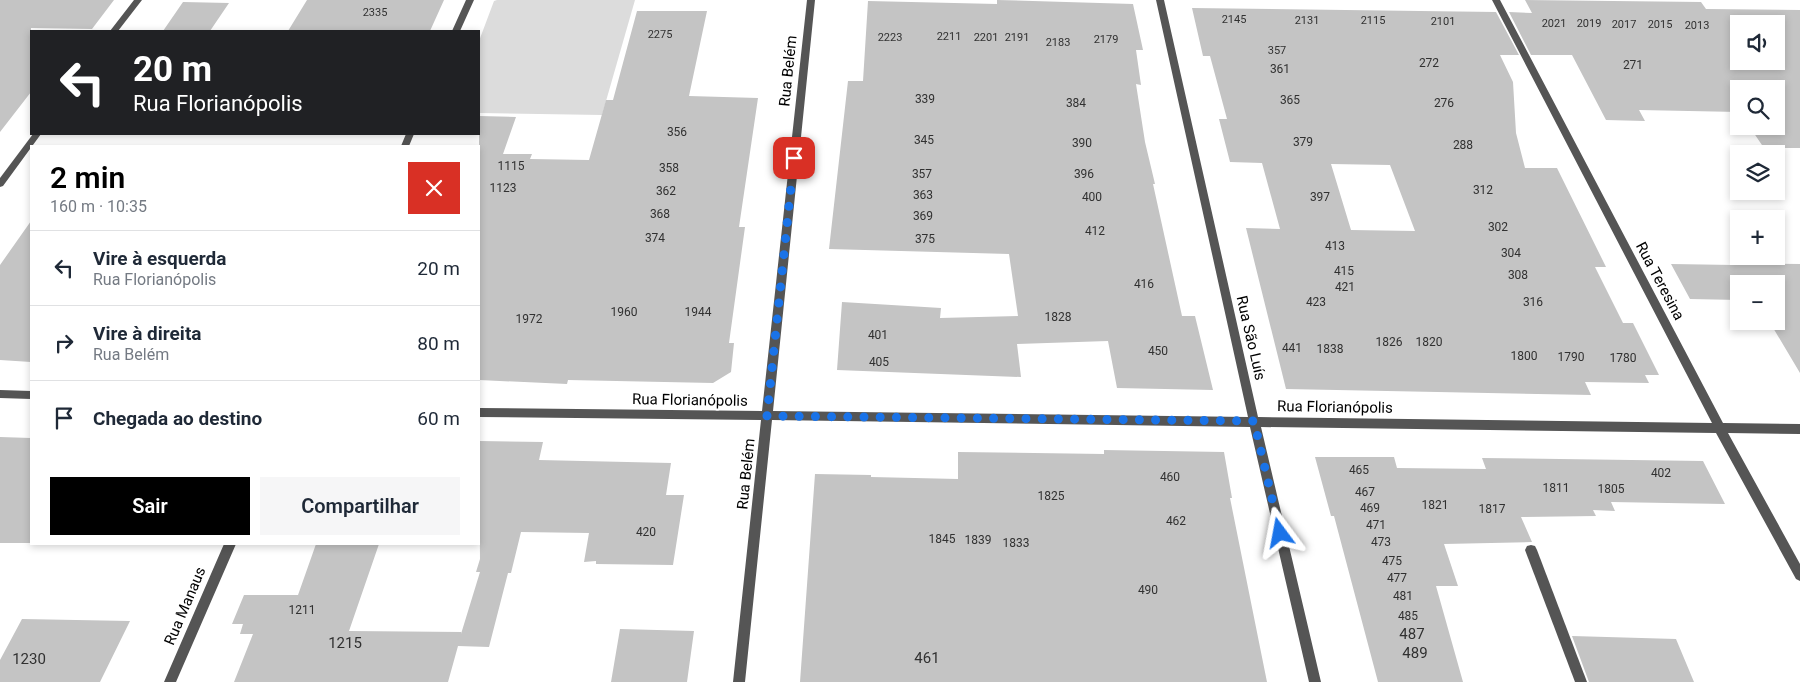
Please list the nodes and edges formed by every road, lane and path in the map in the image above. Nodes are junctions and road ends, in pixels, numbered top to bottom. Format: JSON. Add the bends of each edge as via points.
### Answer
{"nodes":[{"id":1,"x":138,"y":0,"type":"edge"},
{"id":2,"x":470,"y":0,"type":"edge"},
{"id":3,"x":811,"y":0,"type":"edge"},
{"id":4,"x":1160,"y":0,"type":"edge"},
{"id":5,"x":1496,"y":0,"type":"edge"},
{"id":6,"x":115,"y":30,"type":"edge"},
{"id":7,"x":456,"y":30,"type":"edge"},
{"id":8,"x":36,"y":135,"type":"edge"},
{"id":9,"x":0,"y":184,"type":"edge"},
{"id":10,"x":0,"y":394,"type":"edge"},
{"id":11,"x":30,"y":395,"type":"edge"},
{"id":12,"x":480,"y":412,"type":"edge"},
{"id":13,"x":767,"y":416,"type":"junction"},
{"id":14,"x":1254,"y":421,"type":"junction"},
{"id":15,"x":1719,"y":427,"type":"junction"},
{"id":16,"x":1800,"y":429,"type":"edge"},
{"id":17,"x":230,"y":545,"type":"edge"},
{"id":18,"x":1531,"y":550,"type":"dead end"},
{"id":19,"x":1800,"y":575,"type":"edge"},
{"id":20,"x":170,"y":682,"type":"edge"},
{"id":21,"x":739,"y":682,"type":"edge"},
{"id":22,"x":1315,"y":682,"type":"edge"},
{"id":23,"x":1581,"y":682,"type":"edge"}],
"edges":[{"from":1,"to":6,"type":"street"},
{"from":2,"to":7,"type":"street"},
{"from":3,"to":13,"type":"street","name":"Rua Belém"},
{"from":4,"to":14,"type":"street","name":"Rua São Luís"},
{"from":5,"to":15,"type":"street","name":"Rua Teresina"},
{"from":8,"to":9,"type":"street"},
{"from":10,"to":11,"type":"street"},
{"from":12,"to":13,"type":"street","name":"Rua Florianópolis"},
{"from":13,"to":14,"type":"street","name":"Rua Florianópolis"},
{"from":13,"to":21,"type":"street","name":"Rua Belém"},
{"from":14,"to":15,"type":"street","name":"Rua Florianópolis"},
{"from":14,"to":22,"type":"street","name":"Rua São Luís"},
{"from":15,"to":16,"type":"street","name":"Rua Florianópolis"},
{"from":15,"to":19,"type":"street","name":"Rua Teresina"},
{"from":17,"to":20,"type":"street","name":"Rua Manaus"},
{"from":18,"to":23,"type":"street"}]}
